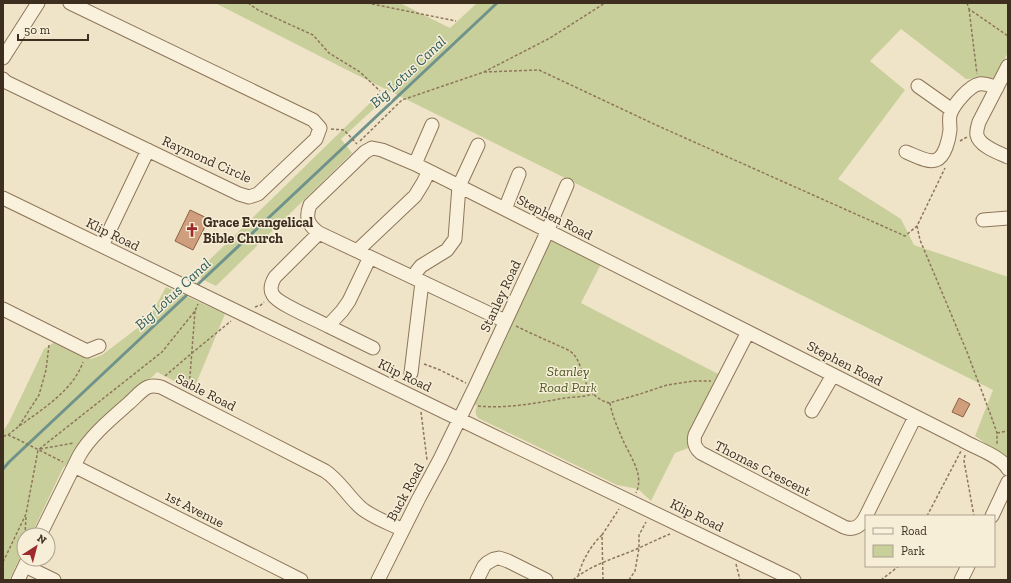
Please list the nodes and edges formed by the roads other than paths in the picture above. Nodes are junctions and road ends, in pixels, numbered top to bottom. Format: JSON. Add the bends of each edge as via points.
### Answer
{"nodes":[{"id":1,"x":38,"y":3,"type":"edge"},
{"id":2,"x":70,"y":3,"type":"edge"},
{"id":3,"x":3,"y":58,"type":"edge"},
{"id":4,"x":1008,"y":66,"type":"edge"},
{"id":5,"x":3,"y":79,"type":"edge"},
{"id":6,"x":918,"y":86,"type":"dead end"},
{"id":7,"x":997,"y":88,"type":"junction"},
{"id":8,"x":952,"y":110,"type":"junction"},
{"id":9,"x":432,"y":125,"type":"dead end"},
{"id":10,"x":478,"y":145,"type":"dead end"},
{"id":11,"x":148,"y":150,"type":"junction"},
{"id":12,"x":906,"y":152,"type":"dead end"},
{"id":13,"x":1008,"y":157,"type":"edge"},
{"id":14,"x":415,"y":164,"type":"junction"},
{"id":15,"x":429,"y":171,"type":"junction"},
{"id":16,"x":519,"y":174,"type":"dead end"},
{"id":17,"x":567,"y":185,"type":"dead end"},
{"id":18,"x":459,"y":186,"type":"junction"},
{"id":19,"x":3,"y":198,"type":"edge"},
{"id":20,"x":504,"y":209,"type":"junction"},
{"id":21,"x":1008,"y":218,"type":"edge"},
{"id":22,"x":984,"y":220,"type":"dead end"},
{"id":23,"x":547,"y":230,"type":"junction"},
{"id":24,"x":320,"y":233,"type":"junction"},
{"id":25,"x":102,"y":246,"type":"junction"},
{"id":26,"x":357,"y":251,"type":"junction"},
{"id":27,"x":370,"y":257,"type":"junction"},
{"id":28,"x":418,"y":280,"type":"junction"},
{"id":29,"x":3,"y":309,"type":"edge"},
{"id":30,"x":509,"y":323,"type":"junction"},
{"id":31,"x":328,"y":326,"type":"junction"},
{"id":32,"x":748,"y":332,"type":"junction"},
{"id":33,"x":99,"y":346,"type":"dead end"},
{"id":34,"x":373,"y":348,"type":"dead end"},
{"id":35,"x":411,"y":373,"type":"dead end"},
{"id":36,"x":832,"y":375,"type":"junction"},
{"id":37,"x":812,"y":411,"type":"dead end"},
{"id":38,"x":915,"y":417,"type":"junction"},
{"id":39,"x":460,"y":420,"type":"junction"},
{"id":40,"x":69,"y":464,"type":"junction"},
{"id":41,"x":1008,"y":470,"type":"edge"},
{"id":42,"x":1008,"y":482,"type":"edge"},
{"id":43,"x":866,"y":515,"type":"edge"},
{"id":44,"x":992,"y":515,"type":"edge"},
{"id":45,"x":865,"y":518,"type":"edge"},
{"id":46,"x":43,"y":527,"type":"edge"},
{"id":47,"x":403,"y":530,"type":"junction"},
{"id":48,"x":24,"y":567,"type":"edge"},
{"id":49,"x":34,"y":567,"type":"edge"},
{"id":50,"x":968,"y":567,"type":"edge"},
{"id":51,"x":18,"y":580,"type":"edge"},
{"id":52,"x":54,"y":580,"type":"edge"},
{"id":53,"x":301,"y":580,"type":"edge"},
{"id":54,"x":378,"y":580,"type":"edge"},
{"id":55,"x":477,"y":580,"type":"edge"},
{"id":56,"x":546,"y":580,"type":"edge"},
{"id":57,"x":794,"y":580,"type":"edge"},
{"id":58,"x":961,"y":580,"type":"edge"}],
"edges":[{"from":1,"to":3,"type":"street"},
{"from":2,"to":11,"type":"street","name":"Raymond Circle","via":[[313,120],[320,128],[316,139],[258,194],[249,197]]},
{"from":4,"to":7,"type":"street"},
{"from":5,"to":11,"type":"street","name":"Raymond Circle"},
{"from":6,"to":8,"type":"street"},
{"from":7,"to":8,"type":"street","via":[[985,84],[972,87]]},
{"from":7,"to":13,"type":"street","via":[[979,122],[976,134],[982,144]]},
{"from":8,"to":12,"type":"street","via":[[948,143],[940,157],[929,160]]},
{"from":9,"to":14,"type":"street"},
{"from":10,"to":18,"type":"street"},
{"from":11,"to":25,"type":"street"},
{"from":14,"to":15,"type":"street","name":"Stephen Road"},
{"from":14,"to":24,"type":"street","name":"Stephen Road","via":[[382,150],[372,148],[365,152],[310,205],[307,212],[308,222]]},
{"from":15,"to":18,"type":"street","name":"Stephen Road"},
{"from":15,"to":26,"type":"street","via":[[414,196]]},
{"from":16,"to":20,"type":"street"},
{"from":17,"to":23,"type":"street","name":"Stanley Road"},
{"from":18,"to":20,"type":"street","name":"Stephen Road"},
{"from":18,"to":28,"type":"street","via":[[455,240],[448,250],[421,266],[417,271]]},
{"from":19,"to":25,"type":"street","name":"Klip Road"},
{"from":20,"to":23,"type":"street","name":"Stephen Road"},
{"from":21,"to":22,"type":"street"},
{"from":23,"to":30,"type":"street","name":"Stanley Road"},
{"from":23,"to":32,"type":"street","name":"Stephen Road"},
{"from":24,"to":26,"type":"street","name":"Stephen Road"},
{"from":24,"to":31,"type":"street","via":[[275,277],[271,289],[279,302]]},
{"from":25,"to":39,"type":"street","name":"Klip Road"},
{"from":26,"to":27,"type":"street","name":"Stephen Road"},
{"from":27,"to":28,"type":"street","name":"Stephen Road"},
{"from":27,"to":31,"type":"street","via":[[349,301]]},
{"from":28,"to":30,"type":"street","name":"Stephen Road"},
{"from":28,"to":35,"type":"street"},
{"from":29,"to":33,"type":"street","via":[[87,351]]},
{"from":30,"to":39,"type":"street","name":"Stanley Road"},
{"from":31,"to":34,"type":"street"},
{"from":32,"to":36,"type":"street","name":"Stephen Road"},
{"from":32,"to":45,"type":"street","name":"Thomas Crescent","via":[[695,435],[694,443],[698,451],[844,527],[857,527]]},
{"from":36,"to":37,"type":"street"},
{"from":36,"to":38,"type":"street","name":"Stephen Road"},
{"from":38,"to":41,"type":"street","name":"Stephen Road","via":[[997,458]]},
{"from":38,"to":43,"type":"street","name":"Thomas Crescent"},
{"from":39,"to":47,"type":"street","name":"Buck Road"},
{"from":39,"to":57,"type":"street","name":"Klip Road"},
{"from":40,"to":46,"type":"street","name":"Sable Road"},
{"from":40,"to":47,"type":"street","name":"Sable Road","via":[[90,440],[141,392],[148,387],[160,387],[325,470],[361,508]]},
{"from":40,"to":53,"type":"street","name":"1st Avenue"},
{"from":42,"to":44,"type":"street"},
{"from":47,"to":54,"type":"street","name":"Buck Road"},
{"from":48,"to":51,"type":"street"},
{"from":49,"to":52,"type":"street"},
{"from":50,"to":58,"type":"street"},
{"from":55,"to":56,"type":"street","via":[[484,566],[499,558]]}]}
